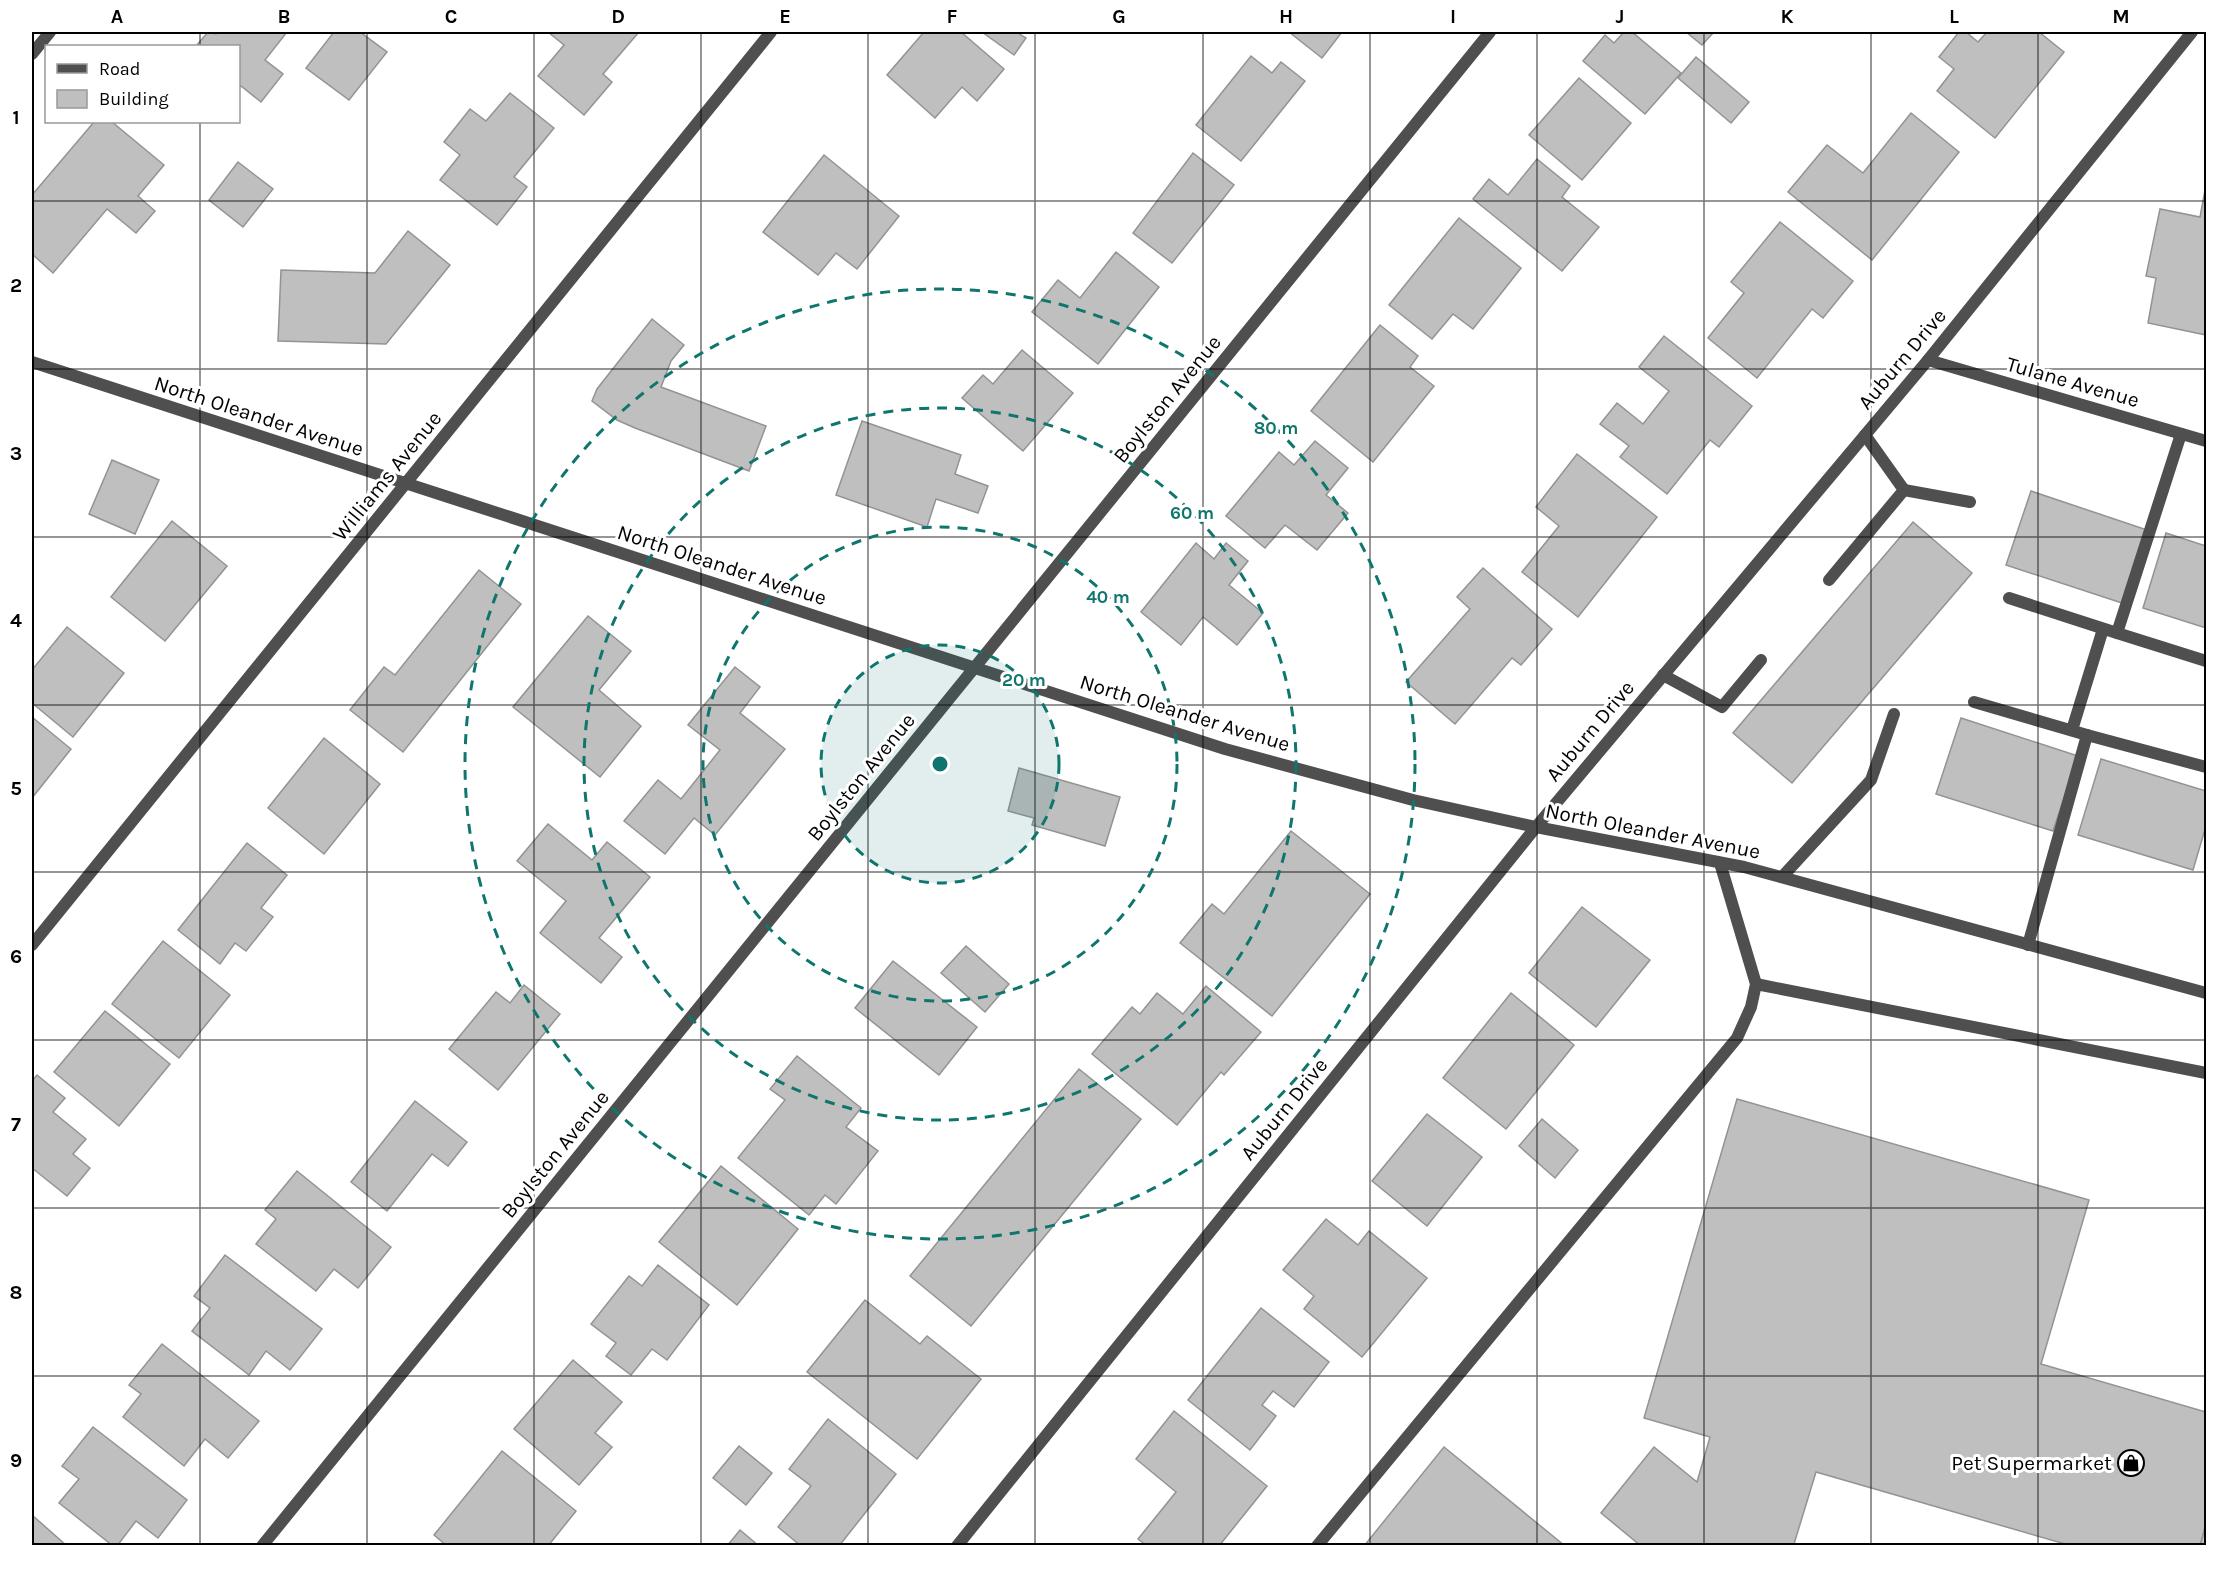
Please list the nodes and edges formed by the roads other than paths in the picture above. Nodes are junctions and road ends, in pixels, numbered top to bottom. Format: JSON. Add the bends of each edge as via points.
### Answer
{"nodes":[{"id":1,"x":50,"y":32,"type":"edge"},
{"id":2,"x":771,"y":32,"type":"edge"},
{"id":3,"x":1490,"y":32,"type":"edge"},
{"id":4,"x":2192,"y":32,"type":"edge"},
{"id":5,"x":32,"y":54,"type":"edge"},
{"id":6,"x":1928,"y":360,"type":"junction"},
{"id":7,"x":32,"y":362,"type":"edge"},
{"id":8,"x":2181,"y":434,"type":"junction"},
{"id":9,"x":1865,"y":435,"type":"junction"},
{"id":10,"x":2206,"y":441,"type":"edge"},
{"id":11,"x":405,"y":484,"type":"junction"},
{"id":12,"x":1904,"y":490,"type":"junction"},
{"id":13,"x":1970,"y":502,"type":"dead end"},
{"id":14,"x":1829,"y":580,"type":"dead end"},
{"id":15,"x":2009,"y":598,"type":"dead end"},
{"id":16,"x":2103,"y":629,"type":"junction"},
{"id":17,"x":2117,"y":633,"type":"junction"},
{"id":18,"x":1761,"y":660,"type":"dead end"},
{"id":19,"x":2206,"y":661,"type":"edge"},
{"id":20,"x":976,"y":666,"type":"junction"},
{"id":21,"x":1663,"y":675,"type":"junction"},
{"id":22,"x":1974,"y":702,"type":"dead end"},
{"id":23,"x":1894,"y":714,"type":"dead end"},
{"id":24,"x":2072,"y":730,"type":"junction"},
{"id":25,"x":2087,"y":735,"type":"junction"},
{"id":26,"x":2205,"y":767,"type":"edge"},
{"id":27,"x":1536,"y":827,"type":"junction"},
{"id":28,"x":1720,"y":862,"type":"junction"},
{"id":29,"x":1782,"y":877,"type":"junction"},
{"id":30,"x":32,"y":945,"type":"edge"},
{"id":31,"x":2028,"y":945,"type":"junction"},
{"id":32,"x":1756,"y":984,"type":"junction"},
{"id":33,"x":2206,"y":993,"type":"edge"},
{"id":34,"x":2206,"y":1073,"type":"edge"},
{"id":35,"x":262,"y":1545,"type":"edge"},
{"id":36,"x":957,"y":1545,"type":"edge"},
{"id":37,"x":1317,"y":1545,"type":"edge"}],
"edges":[{"from":1,"to":5,"type":"street"},
{"from":2,"to":11,"type":"street","name":"Williams Avenue"},
{"from":3,"to":20,"type":"street","name":"Boylston Avenue"},
{"from":4,"to":6,"type":"street","name":"Auburn Drive"},
{"from":6,"to":8,"type":"street","name":"Tulane Avenue"},
{"from":6,"to":9,"type":"street","name":"Auburn Drive"},
{"from":7,"to":11,"type":"street","name":"North Oleander Avenue"},
{"from":8,"to":10,"type":"street","name":"Tulane Avenue"},
{"from":8,"to":17,"type":"street"},
{"from":9,"to":12,"type":"street"},
{"from":9,"to":21,"type":"street","name":"Auburn Drive"},
{"from":11,"to":20,"type":"street","name":"North Oleander Avenue"},
{"from":11,"to":30,"type":"street","name":"Williams Avenue"},
{"from":12,"to":13,"type":"street"},
{"from":12,"to":14,"type":"street"},
{"from":15,"to":16,"type":"street"},
{"from":16,"to":17,"type":"street"},
{"from":16,"to":24,"type":"street"},
{"from":17,"to":19,"type":"street"},
{"from":18,"to":21,"type":"street","via":[[1722,707]]},
{"from":20,"to":27,"type":"street","name":"North Oleander Avenue","via":[[1225,749],[1413,800]]},
{"from":20,"to":35,"type":"street","name":"Boylston Avenue"},
{"from":21,"to":27,"type":"street","name":"Auburn Drive"},
{"from":22,"to":24,"type":"street"},
{"from":23,"to":29,"type":"street","via":[[1870,780]]},
{"from":24,"to":25,"type":"street"},
{"from":25,"to":26,"type":"street"},
{"from":25,"to":31,"type":"street"},
{"from":27,"to":28,"type":"street","name":"North Oleander Avenue"},
{"from":27,"to":36,"type":"street","name":"Auburn Drive"},
{"from":28,"to":29,"type":"street","name":"North Oleander Avenue"},
{"from":28,"to":32,"type":"street"},
{"from":29,"to":31,"type":"street","name":"North Oleander Avenue"},
{"from":31,"to":33,"type":"street","name":"North Oleander Avenue"},
{"from":32,"to":34,"type":"street"},
{"from":32,"to":37,"type":"street","via":[[1737,1038]]}]}
